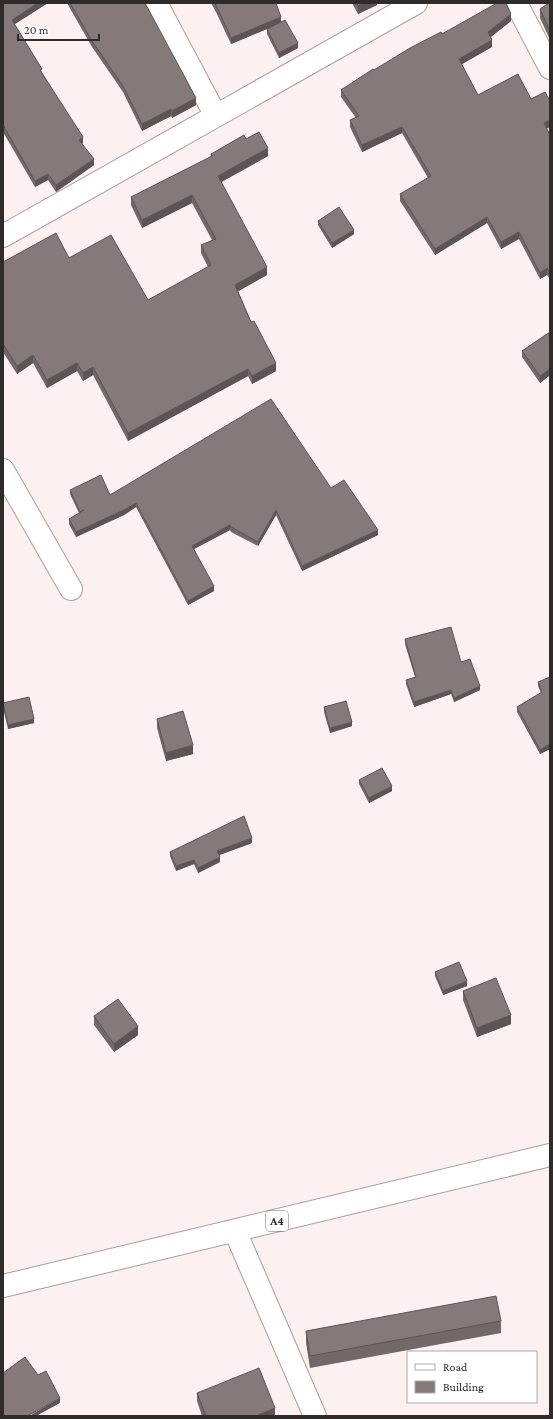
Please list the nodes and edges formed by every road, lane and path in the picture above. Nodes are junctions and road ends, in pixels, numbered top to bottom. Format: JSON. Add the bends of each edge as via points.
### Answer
{"nodes":[{"id":1,"x":156,"y":3,"type":"edge"},
{"id":2,"x":416,"y":3,"type":"edge"},
{"id":3,"x":516,"y":3,"type":"edge"},
{"id":4,"x":550,"y":68,"type":"edge"},
{"id":5,"x":216,"y":116,"type":"junction"},
{"id":6,"x":3,"y":236,"type":"edge"},
{"id":7,"x":3,"y":470,"type":"edge"},
{"id":8,"x":71,"y":589,"type":"dead end"},
{"id":9,"x":550,"y":1155,"type":"edge"},
{"id":10,"x":235,"y":1231,"type":"junction"},
{"id":11,"x":3,"y":1286,"type":"edge"},
{"id":12,"x":315,"y":1416,"type":"edge"}],
"edges":[{"from":1,"to":5,"type":"main road"},
{"from":2,"to":5,"type":"main road"},
{"from":3,"to":4,"type":"main road"},
{"from":5,"to":6,"type":"main road"},
{"from":7,"to":8,"type":"main road"},
{"from":9,"to":10,"type":"main road","number":"A4"},
{"from":10,"to":11,"type":"main road","number":"A4"},
{"from":10,"to":12,"type":"main road"}]}
